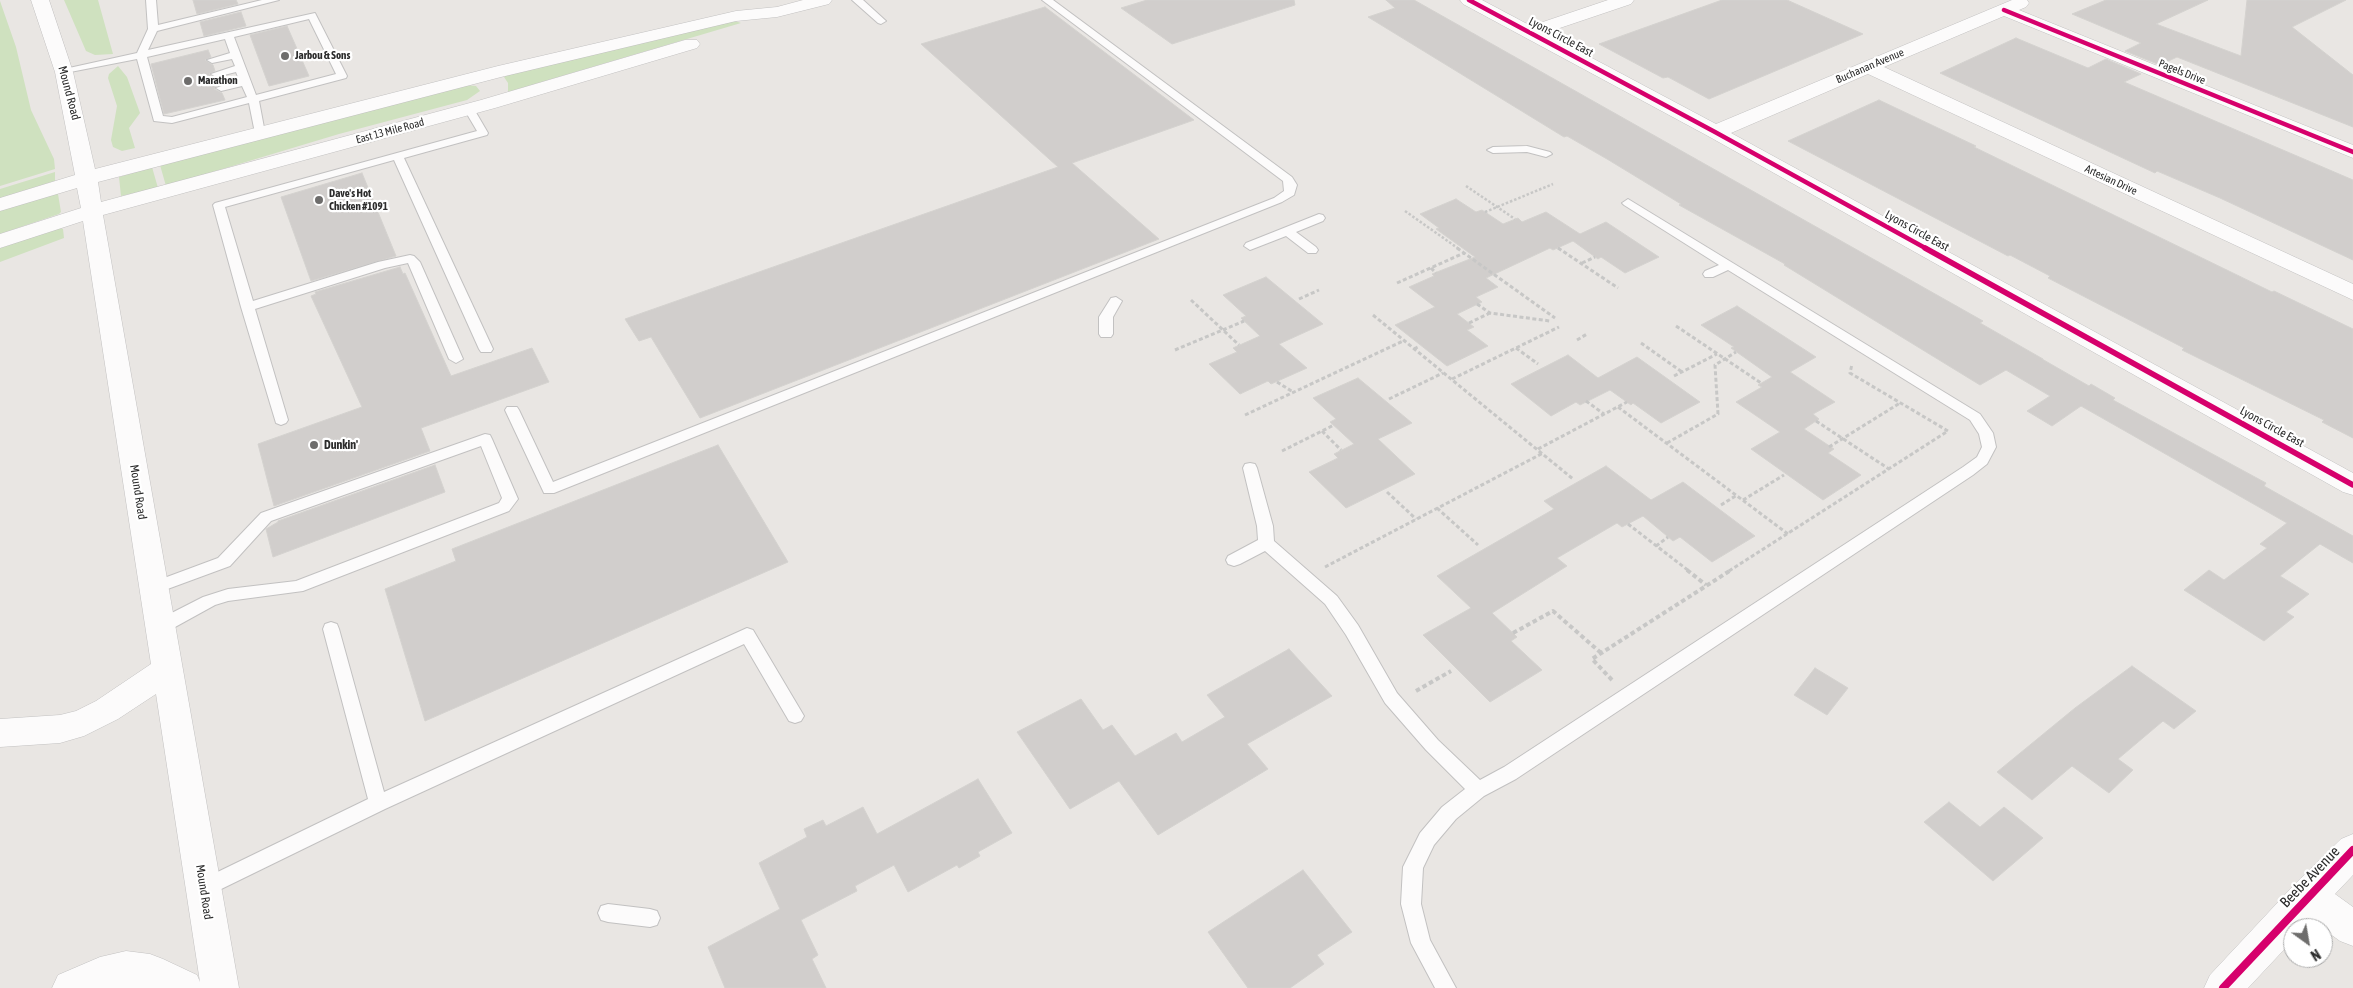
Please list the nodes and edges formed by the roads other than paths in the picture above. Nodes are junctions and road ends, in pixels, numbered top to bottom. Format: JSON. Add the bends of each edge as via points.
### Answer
{"nodes":[{"id":1,"x":40,"y":0,"type":"edge"},
{"id":2,"x":152,"y":0,"type":"edge"},
{"id":3,"x":274,"y":0,"type":"edge"},
{"id":4,"x":823,"y":0,"type":"edge"},
{"id":5,"x":857,"y":0,"type":"edge"},
{"id":6,"x":1047,"y":0,"type":"edge"},
{"id":7,"x":1469,"y":0,"type":"edge"},
{"id":8,"x":1625,"y":0,"type":"edge"},
{"id":9,"x":2026,"y":0,"type":"edge"},
{"id":10,"x":2004,"y":10,"type":"junction"},
{"id":11,"x":778,"y":12,"type":"junction"},
{"id":12,"x":312,"y":15,"type":"junction"},
{"id":13,"x":266,"y":18,"type":"dead end"},
{"id":14,"x":881,"y":21,"type":"dead end"},
{"id":15,"x":154,"y":29,"type":"junction"},
{"id":16,"x":203,"y":31,"type":"dead end"},
{"id":17,"x":1530,"y":33,"type":"junction"},
{"id":18,"x":229,"y":35,"type":"junction"},
{"id":19,"x":176,"y":47,"type":"junction"},
{"id":20,"x":141,"y":55,"type":"junction"},
{"id":21,"x":236,"y":55,"type":"junction"},
{"id":22,"x":212,"y":60,"type":"dead end"},
{"id":23,"x":1868,"y":67,"type":"junction"},
{"id":24,"x":240,"y":68,"type":"junction"},
{"id":25,"x":64,"y":72,"type":"junction"},
{"id":26,"x":216,"y":74,"type":"dead end"},
{"id":27,"x":477,"y":77,"type":"junction"},
{"id":28,"x":245,"y":82,"type":"junction"},
{"id":29,"x":221,"y":88,"type":"dead end"},
{"id":30,"x":254,"y":99,"type":"junction"},
{"id":31,"x":469,"y":109,"type":"junction"},
{"id":32,"x":1715,"y":132,"type":"junction"},
{"id":33,"x":260,"y":133,"type":"junction"},
{"id":34,"x":357,"y":140,"type":"junction"},
{"id":35,"x":1492,"y":150,"type":"dead end"},
{"id":36,"x":2353,"y":152,"type":"edge"},
{"id":37,"x":1546,"y":154,"type":"dead end"},
{"id":38,"x":398,"y":156,"type":"junction"},
{"id":39,"x":87,"y":178,"type":"junction"},
{"id":40,"x":1628,"y":203,"type":"dead end"},
{"id":41,"x":0,"y":204,"type":"edge"},
{"id":42,"x":93,"y":211,"type":"junction"},
{"id":43,"x":1319,"y":218,"type":"dead end"},
{"id":44,"x":1288,"y":231,"type":"junction"},
{"id":45,"x":0,"y":241,"type":"edge"},
{"id":46,"x":1250,"y":246,"type":"dead end"},
{"id":47,"x":1312,"y":250,"type":"dead end"},
{"id":48,"x":1728,"y":265,"type":"junction"},
{"id":49,"x":1709,"y":274,"type":"dead end"},
{"id":50,"x":2353,"y":293,"type":"edge"},
{"id":51,"x":1116,"y":301,"type":"dead end"},
{"id":52,"x":248,"y":307,"type":"junction"},
{"id":53,"x":1106,"y":334,"type":"dead end"},
{"id":54,"x":486,"y":348,"type":"dead end"},
{"id":55,"x":456,"y":359,"type":"dead end"},
{"id":56,"x":512,"y":410,"type":"dead end"},
{"id":57,"x":281,"y":420,"type":"dead end"},
{"id":58,"x":1250,"y":468,"type":"dead end"},
{"id":59,"x":2353,"y":485,"type":"edge"},
{"id":60,"x":1266,"y":543,"type":"junction"},
{"id":61,"x":1234,"y":560,"type":"dead end"},
{"id":62,"x":154,"y":588,"type":"junction"},
{"id":63,"x":160,"y":627,"type":"junction"},
{"id":64,"x":331,"y":629,"type":"dead end"},
{"id":65,"x":167,"y":670,"type":"junction"},
{"id":66,"x":795,"y":716,"type":"dead end"},
{"id":67,"x":0,"y":733,"type":"edge"},
{"id":68,"x":1478,"y":790,"type":"junction"},
{"id":69,"x":378,"y":803,"type":"junction"},
{"id":70,"x":2353,"y":850,"type":"edge"},
{"id":71,"x":204,"y":888,"type":"junction"},
{"id":72,"x":2308,"y":896,"type":"junction"},
{"id":73,"x":608,"y":913,"type":"dead end"},
{"id":74,"x":650,"y":918,"type":"dead end"},
{"id":75,"x":2353,"y":929,"type":"edge"},
{"id":76,"x":71,"y":988,"type":"edge"},
{"id":77,"x":184,"y":988,"type":"edge"},
{"id":78,"x":220,"y":988,"type":"edge"},
{"id":79,"x":1446,"y":988,"type":"edge"},
{"id":80,"x":2223,"y":988,"type":"edge"}],
"edges":[{"from":1,"to":25,"type":"main road","name":"Mound Road"},
{"from":2,"to":15,"type":"lane"},
{"from":3,"to":15,"type":"lane"},
{"from":4,"to":11,"type":"main road","name":"East 13 Mile Road"},
{"from":5,"to":14,"type":"lane"},
{"from":6,"to":56,"type":"lane","via":[[1288,179],[1290,193],[549,488]]},
{"from":7,"to":17,"type":"main road","name":"Lyons Circle East"},
{"from":8,"to":17,"type":"main road"},
{"from":9,"to":10,"type":"main road","name":"Buchanan Avenue"},
{"from":10,"to":23,"type":"main road","name":"Buchanan Avenue"},
{"from":10,"to":36,"type":"main road","name":"Pagels Drive"},
{"from":11,"to":27,"type":"main road","name":"East 13 Mile Road","via":[[736,16]]},
{"from":11,"to":31,"type":"main road","name":"East 13 Mile Road","via":[[745,28]]},
{"from":12,"to":13,"type":"lane","via":[[294,12]]},
{"from":12,"to":18,"type":"lane"},
{"from":12,"to":30,"type":"lane","via":[[342,76]]},
{"from":15,"to":20,"type":"lane"},
{"from":16,"to":19,"type":"lane","via":[[186,35]]},
{"from":17,"to":32,"type":"main road","name":"Lyons Circle East"},
{"from":18,"to":19,"type":"lane"},
{"from":18,"to":21,"type":"lane"},
{"from":19,"to":20,"type":"lane"},
{"from":20,"to":25,"type":"lane"},
{"from":20,"to":30,"type":"lane","via":[[149,75],[158,119],[172,120]]},
{"from":21,"to":22,"type":"lane"},
{"from":21,"to":24,"type":"lane"},
{"from":23,"to":32,"type":"main road","name":"Buchanan Avenue"},
{"from":23,"to":50,"type":"main road","name":"Artesian Drive"},
{"from":24,"to":26,"type":"lane"},
{"from":24,"to":28,"type":"lane"},
{"from":25,"to":39,"type":"main road","name":"Mound Road"},
{"from":27,"to":33,"type":"main road","name":"East 13 Mile Road"},
{"from":27,"to":34,"type":"main road","via":[[492,84],[494,89],[490,94],[366,130]]},
{"from":28,"to":29,"type":"lane"},
{"from":28,"to":30,"type":"lane"},
{"from":30,"to":33,"type":"lane"},
{"from":31,"to":34,"type":"main road","name":"East 13 Mile Road"},
{"from":31,"to":38,"type":"lane","via":[[483,133]]},
{"from":32,"to":59,"type":"main road","name":"Lyons Circle East"},
{"from":33,"to":39,"type":"main road","name":"East 13 Mile Road"},
{"from":34,"to":42,"type":"main road","name":"East 13 Mile Road"},
{"from":35,"to":37,"type":"lane","via":[[1527,149]]},
{"from":38,"to":52,"type":"lane","via":[[219,205]]},
{"from":38,"to":54,"type":"lane"},
{"from":39,"to":41,"type":"main road","name":"East 13 Mile Road"},
{"from":39,"to":42,"type":"main road","name":"Mound Road"},
{"from":40,"to":48,"type":"lane"},
{"from":42,"to":45,"type":"main road","name":"East 13 Mile Road"},
{"from":42,"to":62,"type":"main road","name":"Mound Road"},
{"from":43,"to":44,"type":"lane"},
{"from":44,"to":46,"type":"lane"},
{"from":44,"to":47,"type":"lane"},
{"from":48,"to":49,"type":"lane"},
{"from":48,"to":68,"type":"lane","via":[[1975,417],[1986,433],[1989,447],[1982,460],[1510,773]]},
{"from":51,"to":53,"type":"lane","via":[[1106,317]]},
{"from":52,"to":55,"type":"lane","via":[[410,259]]},
{"from":52,"to":57,"type":"lane"},
{"from":58,"to":60,"type":"lane","via":[[1256,482]]},
{"from":60,"to":61,"type":"lane"},
{"from":60,"to":68,"type":"lane","via":[[1331,600],[1392,698]]},
{"from":62,"to":63,"type":"main road","name":"Mound Road"},
{"from":62,"to":63,"type":"lane","via":[[224,562],[266,517],[485,438],[510,499],[504,508],[297,586],[228,594]]},
{"from":63,"to":65,"type":"main road","name":"Mound Road"},
{"from":64,"to":69,"type":"lane"},
{"from":65,"to":67,"type":"main road","via":[[84,722],[60,729]]},
{"from":65,"to":71,"type":"main road","name":"Mound Road"},
{"from":66,"to":69,"type":"lane","via":[[747,634]]},
{"from":68,"to":79,"type":"lane","via":[[1449,814],[1427,839],[1413,867],[1411,904],[1421,943]]},
{"from":69,"to":71,"type":"lane"},
{"from":70,"to":72,"type":"main road","name":"Beebe Avenue"},
{"from":71,"to":78,"type":"main road","name":"Mound Road"},
{"from":72,"to":75,"type":"main road"},
{"from":72,"to":80,"type":"main road","name":"Beebe Avenue"},
{"from":73,"to":74,"type":"lane"},
{"from":76,"to":77,"type":"main road","via":[[126,970],[150,972]]}]}
